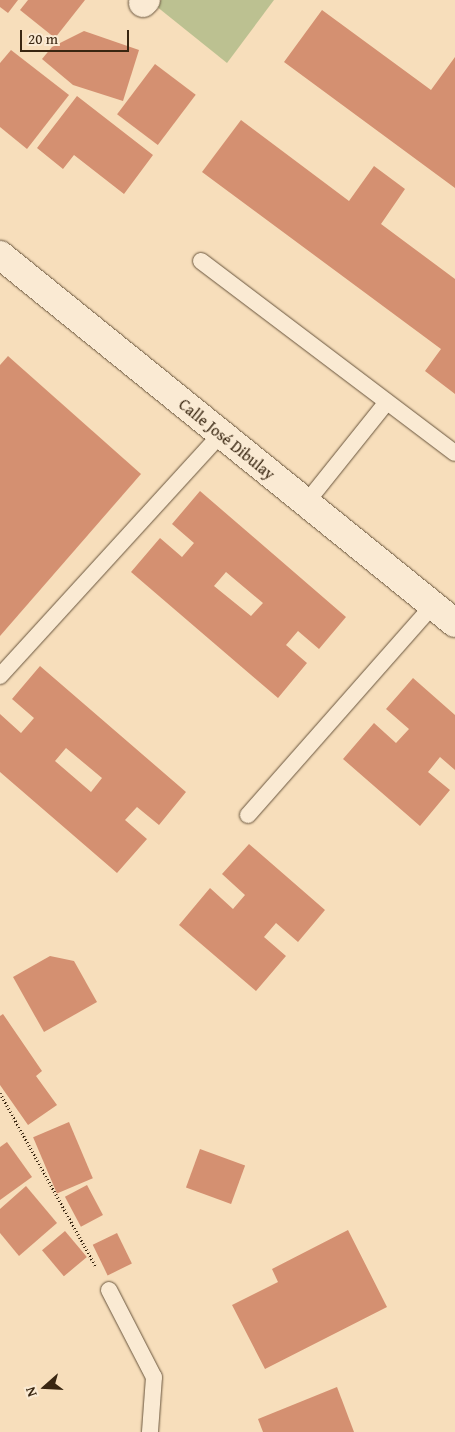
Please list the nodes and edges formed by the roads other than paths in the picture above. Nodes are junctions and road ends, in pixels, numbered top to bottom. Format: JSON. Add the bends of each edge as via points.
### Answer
{"nodes":[{"id":1,"x":0,"y":255,"type":"edge"},
{"id":2,"x":200,"y":261,"type":"dead end"},
{"id":3,"x":387,"y":402,"type":"junction"},
{"id":4,"x":221,"y":434,"type":"junction"},
{"id":5,"x":455,"y":453,"type":"edge"},
{"id":6,"x":306,"y":503,"type":"junction"},
{"id":7,"x":432,"y":606,"type":"junction"},
{"id":8,"x":455,"y":623,"type":"edge"},
{"id":9,"x":0,"y":676,"type":"edge"},
{"id":10,"x":248,"y":815,"type":"dead end"},
{"id":11,"x":109,"y":1290,"type":"road end"},
{"id":12,"x":150,"y":1432,"type":"edge"}],
"edges":[{"from":1,"to":4,"type":"street","name":"Calle José Dibulay"},
{"from":2,"to":3,"type":"lane"},
{"from":3,"to":5,"type":"lane"},
{"from":3,"to":6,"type":"lane"},
{"from":4,"to":6,"type":"street","name":"Calle José Dibulay"},
{"from":4,"to":9,"type":"lane"},
{"from":6,"to":7,"type":"street","name":"Calle José Dibulay"},
{"from":7,"to":8,"type":"street","name":"Calle José Dibulay"},
{"from":7,"to":10,"type":"lane"},
{"from":11,"to":12,"type":"lane","via":[[154,1377]]}]}
